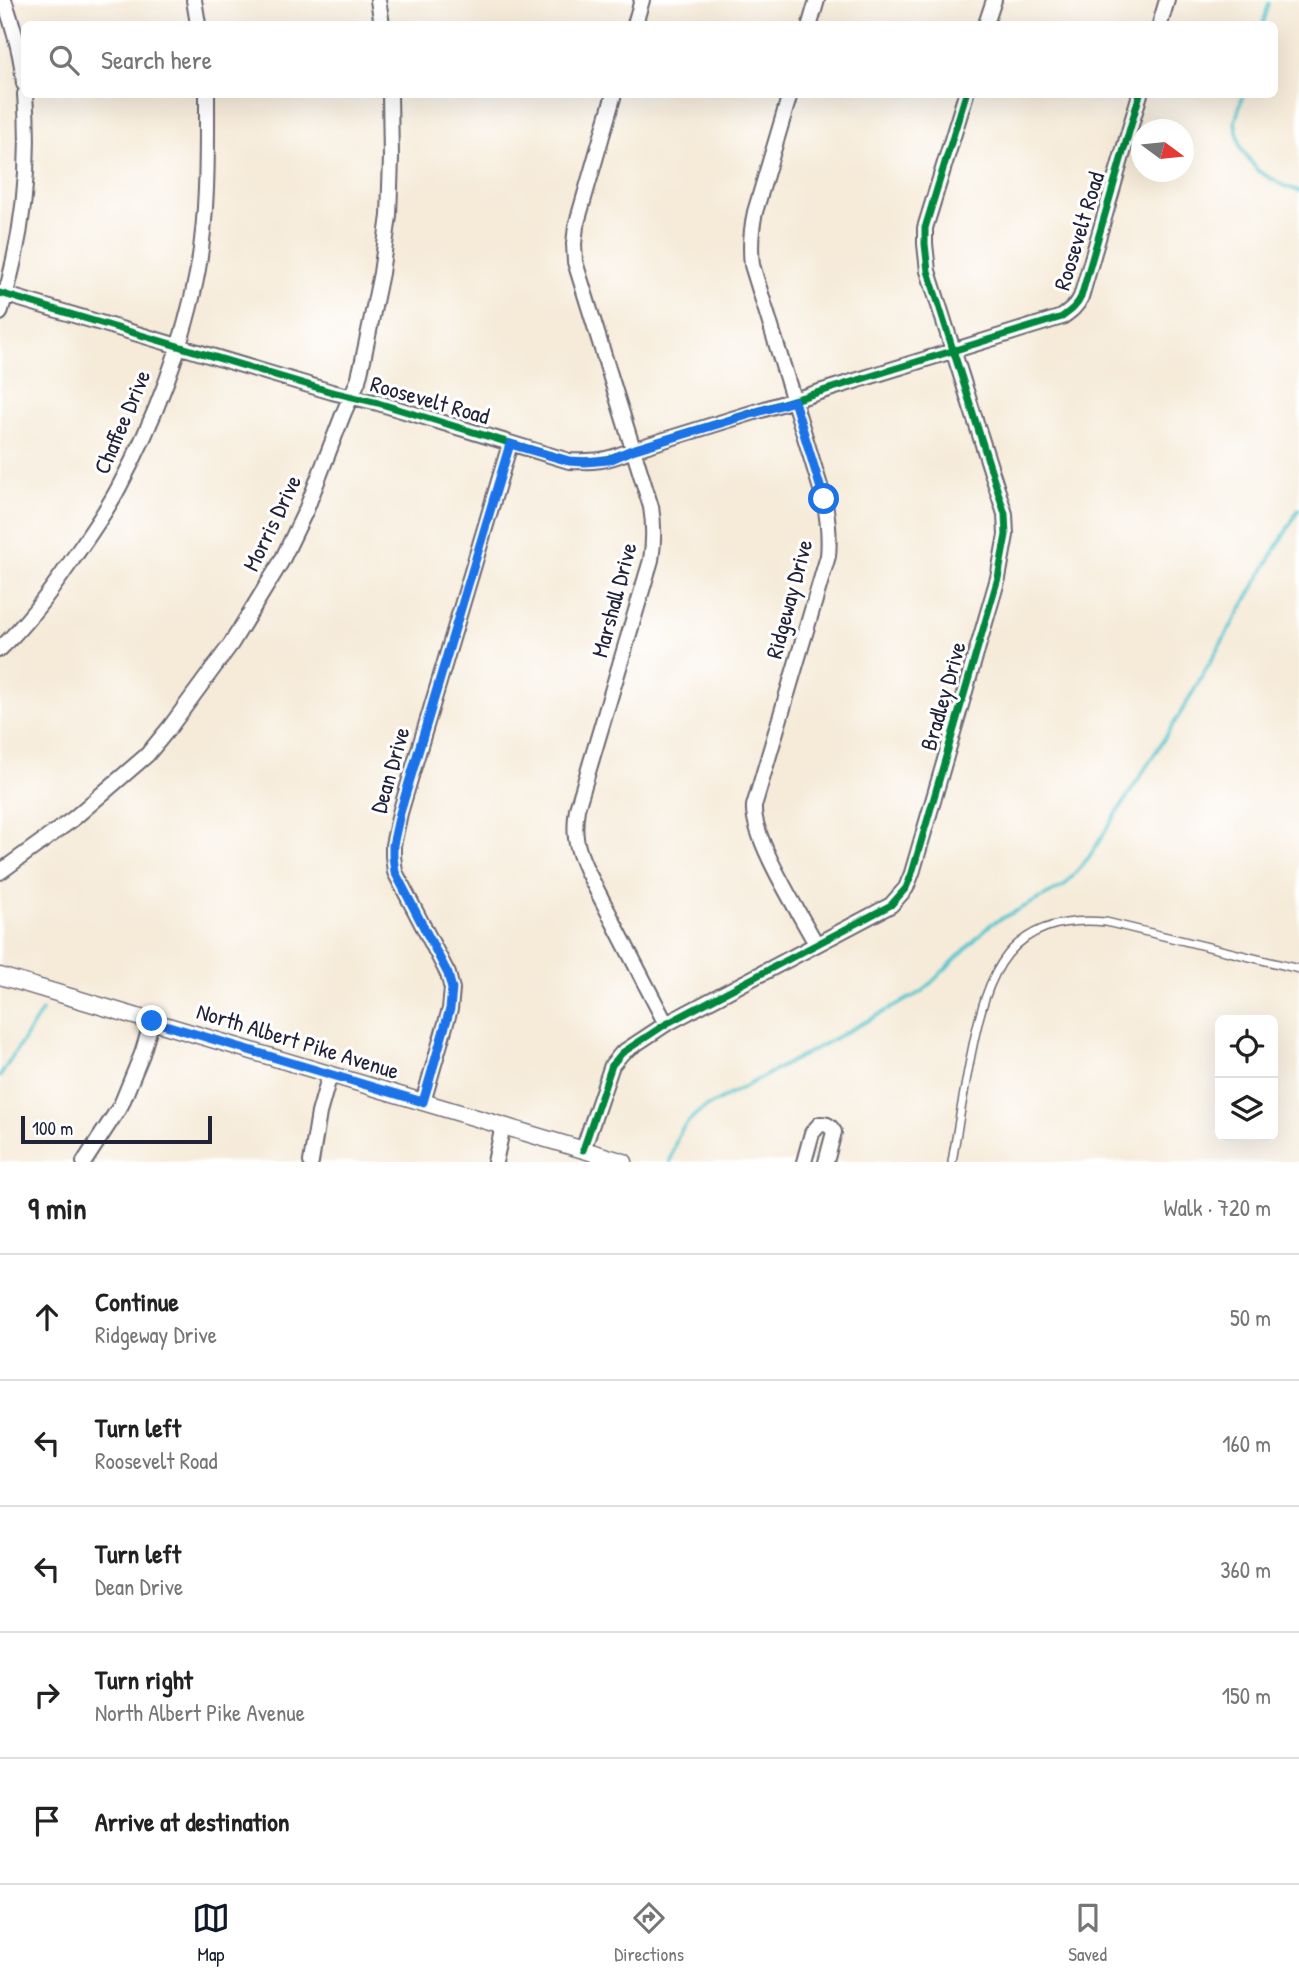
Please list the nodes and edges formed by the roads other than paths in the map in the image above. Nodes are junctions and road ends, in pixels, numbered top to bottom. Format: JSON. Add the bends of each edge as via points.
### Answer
{"nodes":[{"id":1,"x":5,"y":0,"type":"edge"},
{"id":2,"x":194,"y":0,"type":"edge"},
{"id":3,"x":377,"y":0,"type":"edge"},
{"id":4,"x":642,"y":0,"type":"edge"},
{"id":5,"x":817,"y":0,"type":"edge"},
{"id":6,"x":994,"y":0,"type":"edge"},
{"id":7,"x":1167,"y":0,"type":"edge"},
{"id":8,"x":198,"y":21,"type":"edge"},
{"id":9,"x":381,"y":21,"type":"edge"},
{"id":10,"x":636,"y":21,"type":"edge"},
{"id":11,"x":811,"y":21,"type":"edge"},
{"id":12,"x":987,"y":21,"type":"edge"},
{"id":13,"x":1161,"y":21,"type":"edge"},
{"id":14,"x":21,"y":58,"type":"edge"},
{"id":15,"x":25,"y":98,"type":"edge"},
{"id":16,"x":207,"y":98,"type":"edge"},
{"id":17,"x":390,"y":98,"type":"edge"},
{"id":18,"x":613,"y":98,"type":"edge"},
{"id":19,"x":789,"y":98,"type":"edge"},
{"id":20,"x":964,"y":98,"type":"edge"},
{"id":21,"x":1139,"y":98,"type":"edge"},
{"id":22,"x":3,"y":294,"type":"edge"},
{"id":23,"x":0,"y":313,"type":"edge"},
{"id":24,"x":178,"y":345,"type":"junction"},
{"id":25,"x":953,"y":351,"type":"junction"},
{"id":26,"x":351,"y":397,"type":"junction"},
{"id":27,"x":794,"y":401,"type":"junction"},
{"id":28,"x":510,"y":444,"type":"junction"},
{"id":29,"x":632,"y":450,"type":"junction"},
{"id":30,"x":0,"y":649,"type":"edge"},
{"id":31,"x":0,"y":873,"type":"edge"},
{"id":32,"x":816,"y":944,"type":"junction"},
{"id":33,"x":1299,"y":968,"type":"edge"},
{"id":34,"x":0,"y":976,"type":"edge"},
{"id":35,"x":152,"y":1021,"type":"junction"},
{"id":36,"x":666,"y":1024,"type":"junction"},
{"id":37,"x":330,"y":1074,"type":"junction"},
{"id":38,"x":423,"y":1102,"type":"junction"},
{"id":39,"x":503,"y":1126,"type":"junction"},
{"id":40,"x":583,"y":1150,"type":"junction"},
{"id":41,"x":84,"y":1162,"type":"edge"},
{"id":42,"x":311,"y":1162,"type":"edge"},
{"id":43,"x":495,"y":1162,"type":"edge"},
{"id":44,"x":624,"y":1162,"type":"edge"},
{"id":45,"x":804,"y":1162,"type":"edge"},
{"id":46,"x":826,"y":1162,"type":"edge"},
{"id":47,"x":952,"y":1162,"type":"edge"}],
"edges":[{"from":1,"to":14,"type":"street"},
{"from":2,"to":8,"type":"street"},
{"from":3,"to":9,"type":"street"},
{"from":4,"to":10,"type":"street"},
{"from":5,"to":11,"type":"street"},
{"from":6,"to":12,"type":"street"},
{"from":7,"to":13,"type":"street"},
{"from":15,"to":22,"type":"street","via":[[27,162],[17,243]]},
{"from":16,"to":24,"type":"street","name":"Chaffee Drive","via":[[205,222],[193,293]]},
{"from":17,"to":26,"type":"street","name":"Morris Drive","via":[[389,216],[366,348]]},
{"from":18,"to":29,"type":"street","name":"Marshall Drive","via":[[579,211],[574,244],[576,271]]},
{"from":19,"to":27,"type":"street","name":"Ridgeway Drive","via":[[755,212],[751,247],[752,265]]},
{"from":20,"to":25,"type":"street","name":"Bradley Drive","via":[[925,229],[928,271]]},
{"from":21,"to":25,"type":"street","name":"Roosevelt Road","via":[[1074,308],[1062,317]]},
{"from":22,"to":23,"type":"street"},
{"from":22,"to":24,"type":"street","name":"Roosevelt Road"},
{"from":24,"to":26,"type":"street","name":"Roosevelt Road"},
{"from":24,"to":30,"type":"street","name":"Chaffee Drive","via":[[150,423],[100,521],[44,600]]},
{"from":25,"to":27,"type":"street","name":"Roosevelt Road"},
{"from":25,"to":32,"type":"street","name":"Bradley Drive","via":[[1004,514],[1003,555],[906,888],[891,905]]},
{"from":26,"to":28,"type":"street","name":"Roosevelt Road"},
{"from":26,"to":31,"type":"street","name":"Morris Drive","via":[[281,562],[231,644],[170,727],[101,797]]},
{"from":27,"to":29,"type":"street","name":"Roosevelt Road"},
{"from":27,"to":32,"type":"street","name":"Ridgeway Drive","via":[[824,499],[828,556],[753,814],[762,844]]},
{"from":28,"to":29,"type":"street","name":"Roosevelt Road","via":[[585,462],[609,460]]},
{"from":28,"to":38,"type":"street","name":"Dean Drive","via":[[393,845],[400,883],[452,989]]},
{"from":29,"to":36,"type":"street","name":"Marshall Drive","via":[[654,523],[651,560],[577,809],[574,836],[587,871]]},
{"from":32,"to":36,"type":"street","name":"Bradley Drive"},
{"from":33,"to":47,"type":"lane","via":[[1106,922],[1065,923],[1037,931],[1014,948],[989,986],[975,1033]]},
{"from":34,"to":35,"type":"street","name":"North Albert Pike Avenue"},
{"from":35,"to":37,"type":"street","name":"North Albert Pike Avenue"},
{"from":35,"to":41,"type":"street","via":[[121,1105]]},
{"from":36,"to":40,"type":"street","name":"Bradley Drive","via":[[615,1059]]},
{"from":37,"to":38,"type":"street","name":"North Albert Pike Avenue"},
{"from":37,"to":42,"type":"street"},
{"from":38,"to":39,"type":"street","name":"North Albert Pike Avenue"},
{"from":39,"to":40,"type":"street","name":"North Albert Pike Avenue"},
{"from":39,"to":43,"type":"street"},
{"from":40,"to":44,"type":"street","name":"North Albert Pike Avenue"},
{"from":45,"to":46,"type":"street","via":[[820,1124],[834,1132]]}]}
